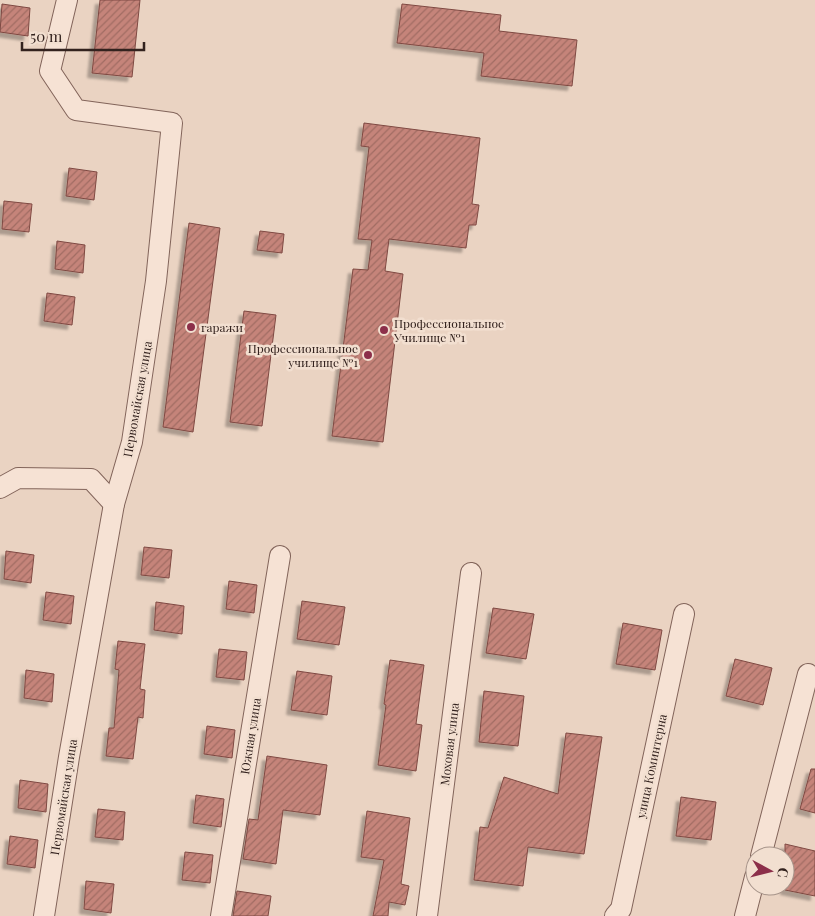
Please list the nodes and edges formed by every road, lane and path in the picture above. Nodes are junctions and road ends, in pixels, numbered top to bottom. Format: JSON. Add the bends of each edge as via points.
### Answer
{"nodes":[{"id":1,"x":67,"y":0,"type":"edge"},
{"id":2,"x":0,"y":488,"type":"edge"},
{"id":3,"x":114,"y":504,"type":"junction"},
{"id":4,"x":280,"y":556,"type":"dead end"},
{"id":5,"x":470,"y":573,"type":"dead end"},
{"id":6,"x":684,"y":614,"type":"dead end"},
{"id":7,"x":808,"y":674,"type":"dead end"},
{"id":8,"x":763,"y":846,"type":"edge"},
{"id":9,"x":750,"y":896,"type":"edge"},
{"id":10,"x":44,"y":916,"type":"edge"},
{"id":11,"x":221,"y":916,"type":"edge"},
{"id":12,"x":427,"y":916,"type":"edge"},
{"id":13,"x":615,"y":916,"type":"edge"},
{"id":14,"x":745,"y":916,"type":"edge"}],
"edges":[{"from":1,"to":3,"type":"street","name":"Первомайская улица","via":[[50,71],[76,110],[172,123],[156,281],[134,433]]},
{"from":2,"to":3,"type":"street","via":[[18,478],[91,479]]},
{"from":3,"to":10,"type":"street","name":"Первомайская улица"},
{"from":4,"to":11,"type":"street","name":"Южная улица"},
{"from":5,"to":12,"type":"street","name":"Моховая улица"},
{"from":6,"to":13,"type":"street","name":"улица Коминтерна","via":[[621,909]]},
{"from":7,"to":8,"type":"street"},
{"from":9,"to":14,"type":"street"}]}
